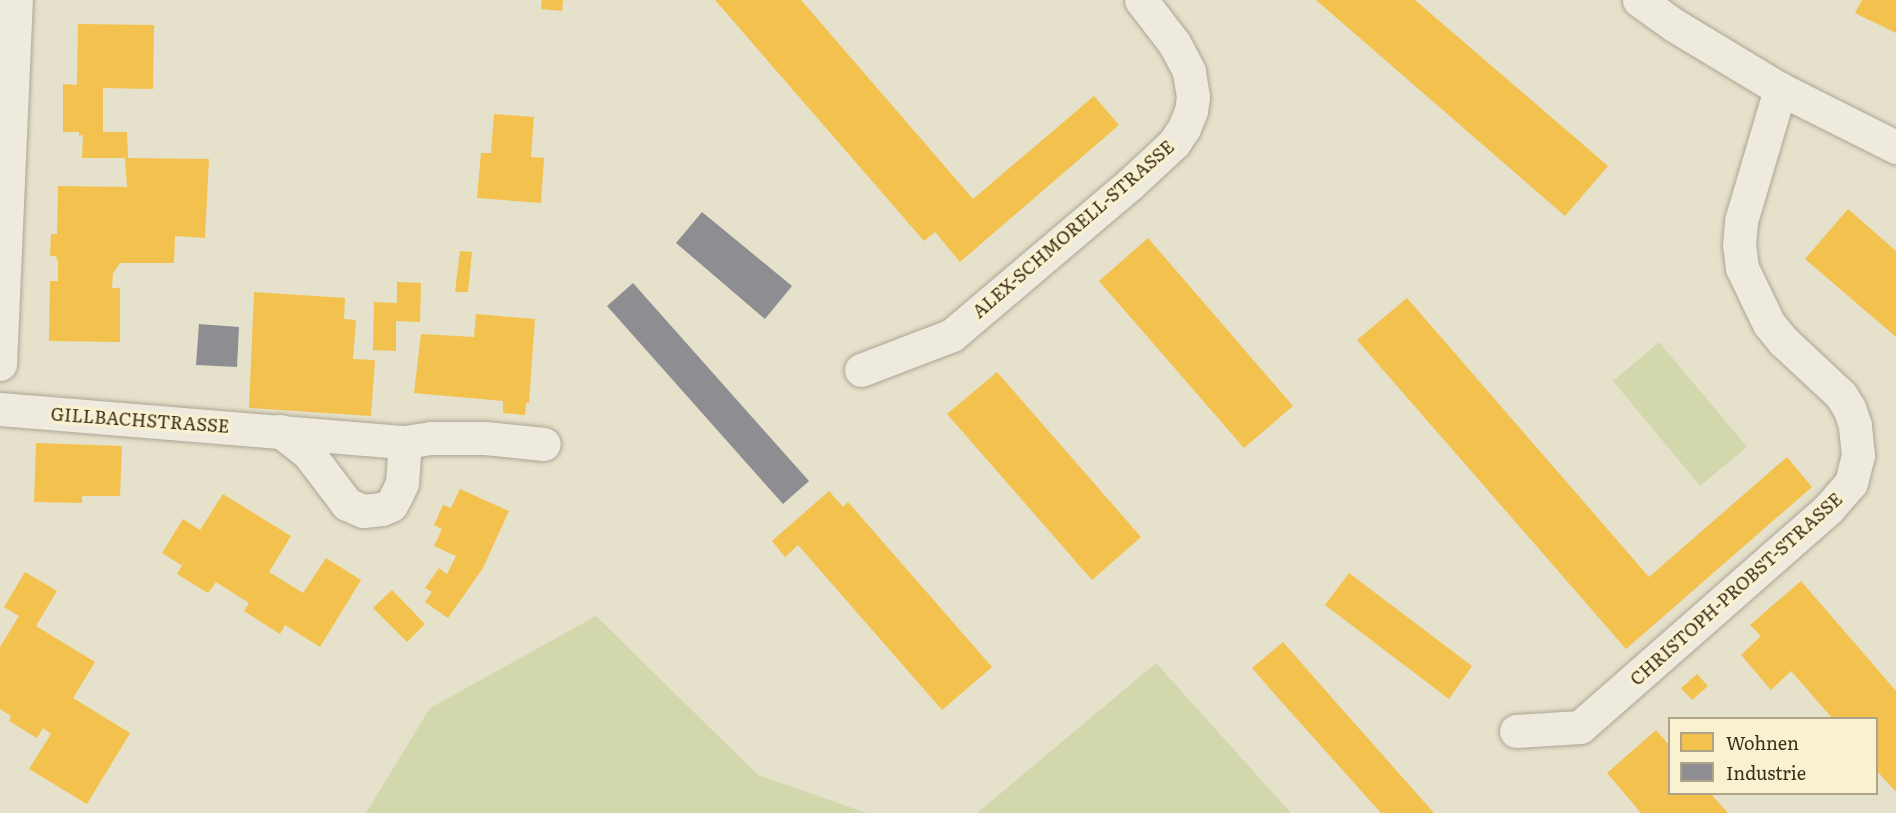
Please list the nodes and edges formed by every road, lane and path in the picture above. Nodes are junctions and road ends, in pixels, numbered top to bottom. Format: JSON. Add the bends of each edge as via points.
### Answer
{"nodes":[{"id":1,"x":16,"y":0,"type":"edge"},
{"id":2,"x":1141,"y":0,"type":"edge"},
{"id":3,"x":1639,"y":0,"type":"edge"},
{"id":4,"x":1780,"y":90,"type":"junction"},
{"id":5,"x":1896,"y":147,"type":"edge"},
{"id":6,"x":0,"y":364,"type":"edge"},
{"id":7,"x":861,"y":370,"type":"dead end"},
{"id":8,"x":0,"y":409,"type":"edge"},
{"id":9,"x":280,"y":431,"type":"junction"},
{"id":10,"x":405,"y":442,"type":"junction"},
{"id":11,"x":544,"y":444,"type":"dead end"},
{"id":12,"x":1516,"y":731,"type":"dead end"}],
"edges":[{"from":1,"to":6,"type":"street"},
{"from":2,"to":7,"type":"street","name":"ALEX-SCHMORELL-STRASSE","via":[[1174,43],[1188,71],[1193,97],[1191,111],[1174,142],[952,335]]},
{"from":3,"to":4,"type":"street"},
{"from":4,"to":5,"type":"street"},
{"from":4,"to":12,"type":"street","name":"CHRISTOPH-PROBST-STRASSE","via":[[1741,221],[1742,268],[1768,324],[1841,395],[1849,408],[1858,455],[1851,483],[1829,508],[1580,727]]},
{"from":8,"to":9,"type":"street","name":"GILLBACHSTRASSE"},
{"from":9,"to":10,"type":"street","name":"GILLBACHSTRASSE"},
{"from":9,"to":10,"type":"street","via":[[309,454],[347,504],[363,511],[391,505],[402,483]]},
{"from":10,"to":11,"type":"street","name":"GILLBACHSTRASSE","via":[[485,438]]}]}
